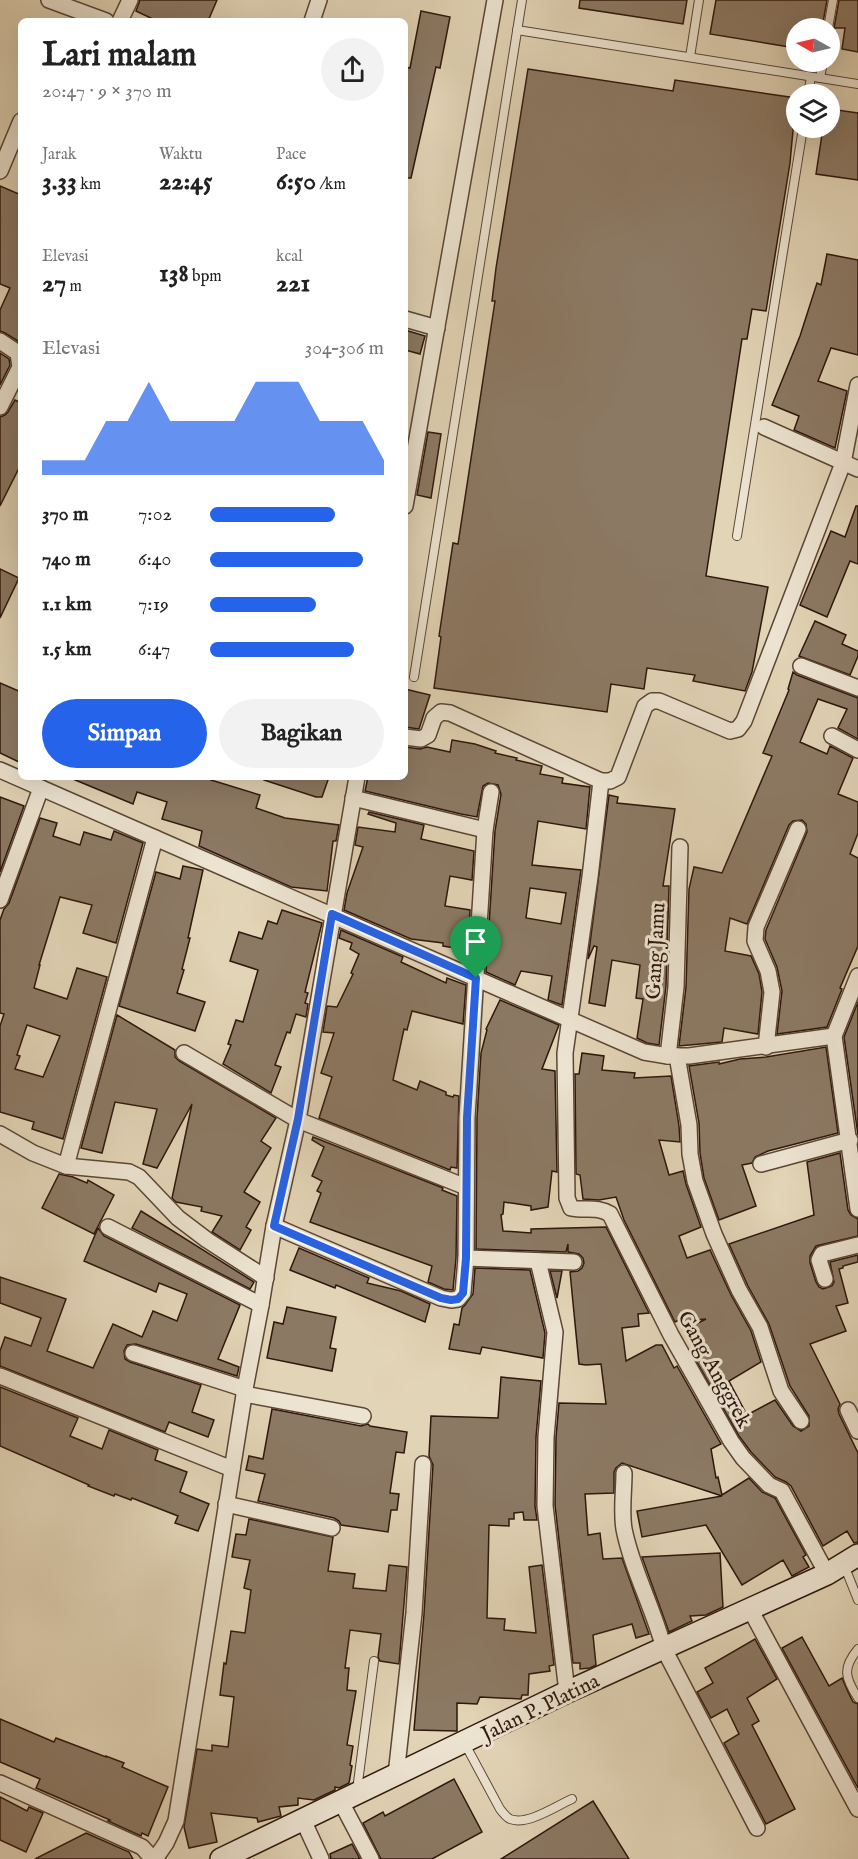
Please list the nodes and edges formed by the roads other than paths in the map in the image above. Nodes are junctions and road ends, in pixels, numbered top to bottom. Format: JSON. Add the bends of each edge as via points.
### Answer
{"nodes":[{"id":1,"x":49,"y":0,"type":"edge"},
{"id":2,"x":130,"y":0,"type":"edge"},
{"id":3,"x":319,"y":0,"type":"edge"},
{"id":4,"x":495,"y":0,"type":"edge"},
{"id":5,"x":522,"y":0,"type":"edge"},
{"id":6,"x":699,"y":0,"type":"edge"},
{"id":7,"x":833,"y":0,"type":"edge"},
{"id":8,"x":65,"y":14,"type":"edge"},
{"id":9,"x":88,"y":18,"type":"edge"},
{"id":10,"x":121,"y":18,"type":"edge"},
{"id":11,"x":313,"y":18,"type":"edge"},
{"id":12,"x":830,"y":18,"type":"edge"},
{"id":13,"x":517,"y":30,"type":"junction"},
{"id":14,"x":690,"y":57,"type":"junction"},
{"id":15,"x":821,"y":72,"type":"edge"},
{"id":16,"x":811,"y":77,"type":"junction"},
{"id":17,"x":820,"y":78,"type":"junction"},
{"id":18,"x":810,"y":84,"type":"edge"},
{"id":19,"x":858,"y":84,"type":"edge"},
{"id":20,"x":18,"y":128,"type":"edge"},
{"id":21,"x":800,"y":138,"type":"edge"},
{"id":22,"x":0,"y":171,"type":"edge"},
{"id":23,"x":408,"y":320,"type":"edge"},
{"id":24,"x":437,"y":328,"type":"junction"},
{"id":25,"x":0,"y":341,"type":"edge"},
{"id":26,"x":18,"y":353,"type":"edge"},
{"id":27,"x":18,"y":371,"type":"edge"},
{"id":28,"x":858,"y":385,"type":"edge"},
{"id":29,"x":0,"y":407,"type":"edge"},
{"id":30,"x":764,"y":427,"type":"dead end"},
{"id":31,"x":843,"y":463,"type":"junction"},
{"id":32,"x":858,"y":469,"type":"edge"},
{"id":33,"x":408,"y":489,"type":"edge"},
{"id":34,"x":737,"y":536,"type":"dead end"},
{"id":35,"x":801,"y":666,"type":"dead end"},
{"id":36,"x":414,"y":677,"type":"dead end"},
{"id":37,"x":858,"y":688,"type":"edge"},
{"id":38,"x":832,"y":736,"type":"dead end"},
{"id":39,"x":408,"y":738,"type":"edge"},
{"id":40,"x":858,"y":750,"type":"edge"},
{"id":41,"x":0,"y":770,"type":"edge"},
{"id":42,"x":18,"y":778,"type":"edge"},
{"id":43,"x":23,"y":780,"type":"edge"},
{"id":44,"x":356,"y":780,"type":"edge"},
{"id":45,"x":601,"y":780,"type":"junction"},
{"id":46,"x":41,"y":788,"type":"junction"},
{"id":47,"x":491,"y":792,"type":"dead end"},
{"id":48,"x":353,"y":798,"type":"junction"},
{"id":49,"x":798,"y":829,"type":"dead end"},
{"id":50,"x":485,"y":831,"type":"junction"},
{"id":51,"x":155,"y":838,"type":"junction"},
{"id":52,"x":680,"y":847,"type":"dead end"},
{"id":53,"x":0,"y":900,"type":"edge"},
{"id":54,"x":332,"y":914,"type":"junction"},
{"id":55,"x":858,"y":976,"type":"edge"},
{"id":56,"x":476,"y":978,"type":"junction"},
{"id":57,"x":570,"y":1019,"type":"junction"},
{"id":58,"x":834,"y":1036,"type":"junction"},
{"id":59,"x":766,"y":1047,"type":"junction"},
{"id":60,"x":184,"y":1053,"type":"dead end"},
{"id":61,"x":672,"y":1056,"type":"junction"},
{"id":62,"x":298,"y":1119,"type":"junction"},
{"id":63,"x":0,"y":1134,"type":"edge"},
{"id":64,"x":850,"y":1140,"type":"junction"},
{"id":65,"x":761,"y":1164,"type":"dead end"},
{"id":66,"x":66,"y":1166,"type":"junction"},
{"id":67,"x":466,"y":1186,"type":"junction"},
{"id":68,"x":858,"y":1209,"type":"edge"},
{"id":69,"x":274,"y":1226,"type":"junction"},
{"id":70,"x":108,"y":1227,"type":"dead end"},
{"id":71,"x":858,"y":1245,"type":"edge"},
{"id":72,"x":466,"y":1258,"type":"junction"},
{"id":73,"x":538,"y":1261,"type":"junction"},
{"id":74,"x":574,"y":1262,"type":"dead end"},
{"id":75,"x":266,"y":1278,"type":"junction"},
{"id":76,"x":825,"y":1279,"type":"dead end"},
{"id":77,"x":261,"y":1305,"type":"junction"},
{"id":78,"x":133,"y":1353,"type":"dead end"},
{"id":79,"x":0,"y":1376,"type":"edge"},
{"id":80,"x":245,"y":1392,"type":"junction"},
{"id":81,"x":848,"y":1410,"type":"dead end"},
{"id":82,"x":363,"y":1416,"type":"dead end"},
{"id":83,"x":801,"y":1421,"type":"dead end"},
{"id":84,"x":858,"y":1431,"type":"edge"},
{"id":85,"x":423,"y":1464,"type":"dead end"},
{"id":86,"x":232,"y":1469,"type":"junction"},
{"id":87,"x":624,"y":1473,"type":"dead end"},
{"id":88,"x":226,"y":1504,"type":"junction"},
{"id":89,"x":332,"y":1528,"type":"dead end"},
{"id":90,"x":843,"y":1564,"type":"edge"},
{"id":91,"x":858,"y":1599,"type":"edge"},
{"id":92,"x":750,"y":1609,"type":"junction"},
{"id":93,"x":664,"y":1649,"type":"junction"},
{"id":94,"x":858,"y":1649,"type":"edge"},
{"id":95,"x":374,"y":1660,"type":"dead end"},
{"id":96,"x":567,"y":1692,"type":"junction"},
{"id":97,"x":858,"y":1698,"type":"edge"},
{"id":98,"x":464,"y":1743,"type":"junction"},
{"id":99,"x":396,"y":1774,"type":"junction"},
{"id":100,"x":0,"y":1783,"type":"edge"},
{"id":101,"x":349,"y":1798,"type":"junction"},
{"id":102,"x":572,"y":1799,"type":"dead end"},
{"id":103,"x":858,"y":1809,"type":"edge"},
{"id":104,"x":303,"y":1820,"type":"junction"},
{"id":105,"x":758,"y":1828,"type":"dead end"},
{"id":106,"x":154,"y":1859,"type":"edge"},
{"id":107,"x":221,"y":1859,"type":"edge"},
{"id":108,"x":321,"y":1859,"type":"edge"},
{"id":109,"x":371,"y":1859,"type":"edge"}],
"edges":[{"from":1,"to":8,"type":"street"},
{"from":2,"to":10,"type":"street"},
{"from":3,"to":11,"type":"street"},
{"from":4,"to":24,"type":"street"},
{"from":5,"to":13,"type":"lane"},
{"from":6,"to":14,"type":"lane"},
{"from":7,"to":12,"type":"lane"},
{"from":8,"to":9,"type":"street"},
{"from":13,"to":14,"type":"lane"},
{"from":13,"to":36,"type":"lane"},
{"from":14,"to":16,"type":"lane"},
{"from":15,"to":17,"type":"lane"},
{"from":16,"to":17,"type":"lane"},
{"from":16,"to":18,"type":"lane"},
{"from":17,"to":19,"type":"lane"},
{"from":20,"to":22,"type":"street"},
{"from":21,"to":34,"type":"lane"},
{"from":23,"to":24,"type":"street"},
{"from":24,"to":33,"type":"street"},
{"from":25,"to":26,"type":"street"},
{"from":27,"to":29,"type":"street"},
{"from":28,"to":31,"type":"street"},
{"from":30,"to":31,"type":"street"},
{"from":31,"to":32,"type":"street"},
{"from":31,"to":45,"type":"street","via":[[738,729],[730,731],[652,701],[645,706],[618,777]]},
{"from":35,"to":37,"type":"street"},
{"from":38,"to":40,"type":"street"},
{"from":39,"to":45,"type":"street","via":[[428,735],[434,718],[441,712],[450,713]]},
{"from":41,"to":42,"type":"street"},
{"from":43,"to":46,"type":"street"},
{"from":44,"to":48,"type":"street"},
{"from":45,"to":57,"type":"street"},
{"from":46,"to":51,"type":"street"},
{"from":46,"to":53,"type":"street"},
{"from":47,"to":50,"type":"street"},
{"from":48,"to":50,"type":"street"},
{"from":48,"to":54,"type":"street"},
{"from":49,"to":59,"type":"street","via":[[756,927],[755,941],[772,992]]},
{"from":50,"to":56,"type":"street"},
{"from":51,"to":54,"type":"street"},
{"from":51,"to":66,"type":"street"},
{"from":52,"to":61,"type":"street","name":"Gang Jamu"},
{"from":54,"to":56,"type":"street"},
{"from":54,"to":62,"type":"street"},
{"from":55,"to":58,"type":"street"},
{"from":56,"to":57,"type":"street"},
{"from":56,"to":67,"type":"street"},
{"from":57,"to":61,"type":"street","via":[[644,1052]]},
{"from":57,"to":90,"type":"street","name":"Gang Anggrek","via":[[565,1053],[567,1198],[571,1208],[596,1208],[610,1214],[670,1335],[731,1441],[769,1485],[782,1491]]},
{"from":58,"to":59,"type":"street"},
{"from":58,"to":64,"type":"street"},
{"from":59,"to":61,"type":"street"},
{"from":60,"to":62,"type":"street"},
{"from":61,"to":83,"type":"street","name":"Gang Jamu","via":[[690,1125],[695,1181],[714,1234],[760,1327],[782,1391]]},
{"from":62,"to":67,"type":"street"},
{"from":62,"to":69,"type":"street"},
{"from":63,"to":66,"type":"street"},
{"from":64,"to":65,"type":"street"},
{"from":64,"to":68,"type":"street"},
{"from":66,"to":75,"type":"street","via":[[129,1172],[139,1177],[178,1218]]},
{"from":67,"to":72,"type":"street"},
{"from":69,"to":72,"type":"street","via":[[451,1300],[463,1293]]},
{"from":69,"to":75,"type":"street"},
{"from":70,"to":77,"type":"street"},
{"from":71,"to":76,"type":"street","via":[[822,1254],[819,1260]]},
{"from":72,"to":73,"type":"street"},
{"from":73,"to":74,"type":"street"},
{"from":73,"to":96,"type":"street","via":[[555,1332],[545,1506]]},
{"from":75,"to":77,"type":"street"},
{"from":77,"to":80,"type":"street"},
{"from":78,"to":80,"type":"street"},
{"from":79,"to":86,"type":"street"},
{"from":80,"to":82,"type":"street"},
{"from":80,"to":86,"type":"street"},
{"from":81,"to":84,"type":"street"},
{"from":85,"to":99,"type":"street","via":[[414,1613]]},
{"from":86,"to":88,"type":"street"},
{"from":87,"to":93,"type":"street","via":[[624,1527]]},
{"from":88,"to":89,"type":"street"},
{"from":88,"to":106,"type":"street","via":[[176,1821]]},
{"from":90,"to":91,"type":"lane"},
{"from":90,"to":92,"type":"street","name":"Jalan P. Platina"},
{"from":92,"to":93,"type":"street","name":"Jalan P. Platina"},
{"from":92,"to":103,"type":"street"},
{"from":93,"to":96,"type":"street","name":"Jalan P. Platina"},
{"from":93,"to":105,"type":"street"},
{"from":94,"to":97,"type":"lane","via":[[849,1660],[847,1674]]},
{"from":95,"to":101,"type":"lane"},
{"from":96,"to":98,"type":"street","name":"Jalan P. Platina"},
{"from":98,"to":99,"type":"street","name":"Jalan P. Platina"},
{"from":98,"to":102,"type":"lane","via":[[508,1818],[530,1819]]},
{"from":99,"to":101,"type":"street","name":"Jalan P. Platina"},
{"from":100,"to":106,"type":"street","via":[[142,1847]]},
{"from":101,"to":104,"type":"street","name":"Jalan P. Platina"},
{"from":101,"to":109,"type":"street"},
{"from":104,"to":107,"type":"street","name":"Jalan P. Platina"},
{"from":104,"to":108,"type":"street"}]}
